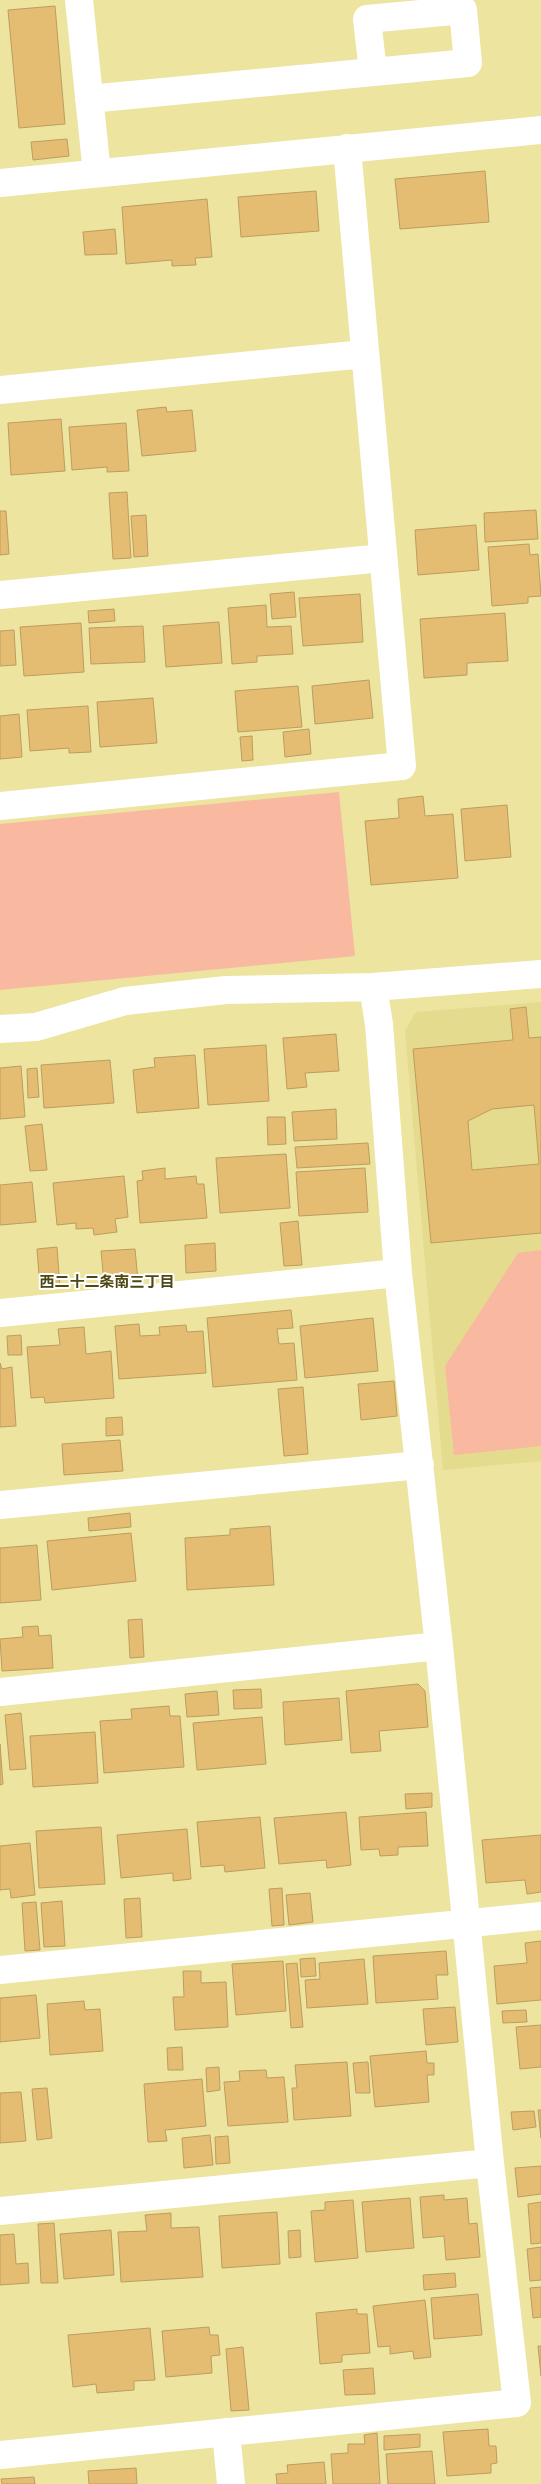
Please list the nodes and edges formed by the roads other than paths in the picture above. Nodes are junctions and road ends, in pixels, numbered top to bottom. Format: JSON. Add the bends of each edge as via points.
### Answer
{"nodes":[{"id":1,"x":79,"y":0,"type":"edge"},
{"id":2,"x":372,"y":72,"type":"dead end"},
{"id":3,"x":89,"y":99,"type":"junction"},
{"id":4,"x":541,"y":130,"type":"edge"},
{"id":5,"x":347,"y":148,"type":"junction"},
{"id":6,"x":97,"y":173,"type":"junction"},
{"id":7,"x":0,"y":183,"type":"edge"},
{"id":8,"x":364,"y":354,"type":"junction"},
{"id":9,"x":0,"y":390,"type":"edge"},
{"id":10,"x":383,"y":558,"type":"junction"},
{"id":11,"x":0,"y":595,"type":"edge"},
{"id":12,"x":0,"y":806,"type":"edge"},
{"id":13,"x":541,"y":974,"type":"edge"},
{"id":14,"x":373,"y":987,"type":"junction"},
{"id":15,"x":0,"y":1029,"type":"edge"},
{"id":16,"x":398,"y":1273,"type":"junction"},
{"id":17,"x":0,"y":1313,"type":"edge"},
{"id":18,"x":420,"y":1465,"type":"junction"},
{"id":19,"x":0,"y":1506,"type":"edge"},
{"id":20,"x":439,"y":1646,"type":"junction"},
{"id":21,"x":0,"y":1692,"type":"edge"},
{"id":22,"x":541,"y":1916,"type":"edge"},
{"id":23,"x":467,"y":1923,"type":"junction"},
{"id":24,"x":0,"y":1970,"type":"edge"},
{"id":25,"x":490,"y":2163,"type":"junction"},
{"id":26,"x":0,"y":2211,"type":"edge"},
{"id":27,"x":226,"y":2432,"type":"junction"},
{"id":28,"x":0,"y":2455,"type":"edge"},
{"id":29,"x":231,"y":2484,"type":"edge"}],
"edges":[{"from":1,"to":3,"type":"street"},
{"from":2,"to":3,"type":"street"},
{"from":3,"to":6,"type":"street"},
{"from":4,"to":5,"type":"street"},
{"from":5,"to":6,"type":"street"},
{"from":5,"to":8,"type":"street"},
{"from":6,"to":7,"type":"street"},
{"from":8,"to":9,"type":"street"},
{"from":8,"to":10,"type":"street"},
{"from":10,"to":11,"type":"street"},
{"from":10,"to":12,"type":"street","via":[[402,766]]},
{"from":13,"to":14,"type":"street"},
{"from":14,"to":15,"type":"street","via":[[216,991],[125,1001],[36,1027]]},
{"from":14,"to":16,"type":"street","via":[[379,1024]]},
{"from":16,"to":17,"type":"street"},
{"from":16,"to":18,"type":"street"},
{"from":18,"to":19,"type":"street"},
{"from":18,"to":20,"type":"street"},
{"from":20,"to":21,"type":"street"},
{"from":20,"to":23,"type":"street"},
{"from":22,"to":23,"type":"street"},
{"from":23,"to":24,"type":"street"},
{"from":23,"to":25,"type":"street"},
{"from":25,"to":26,"type":"street"},
{"from":25,"to":27,"type":"street","via":[[517,2403]]},
{"from":27,"to":28,"type":"street"},
{"from":27,"to":29,"type":"street"}]}
